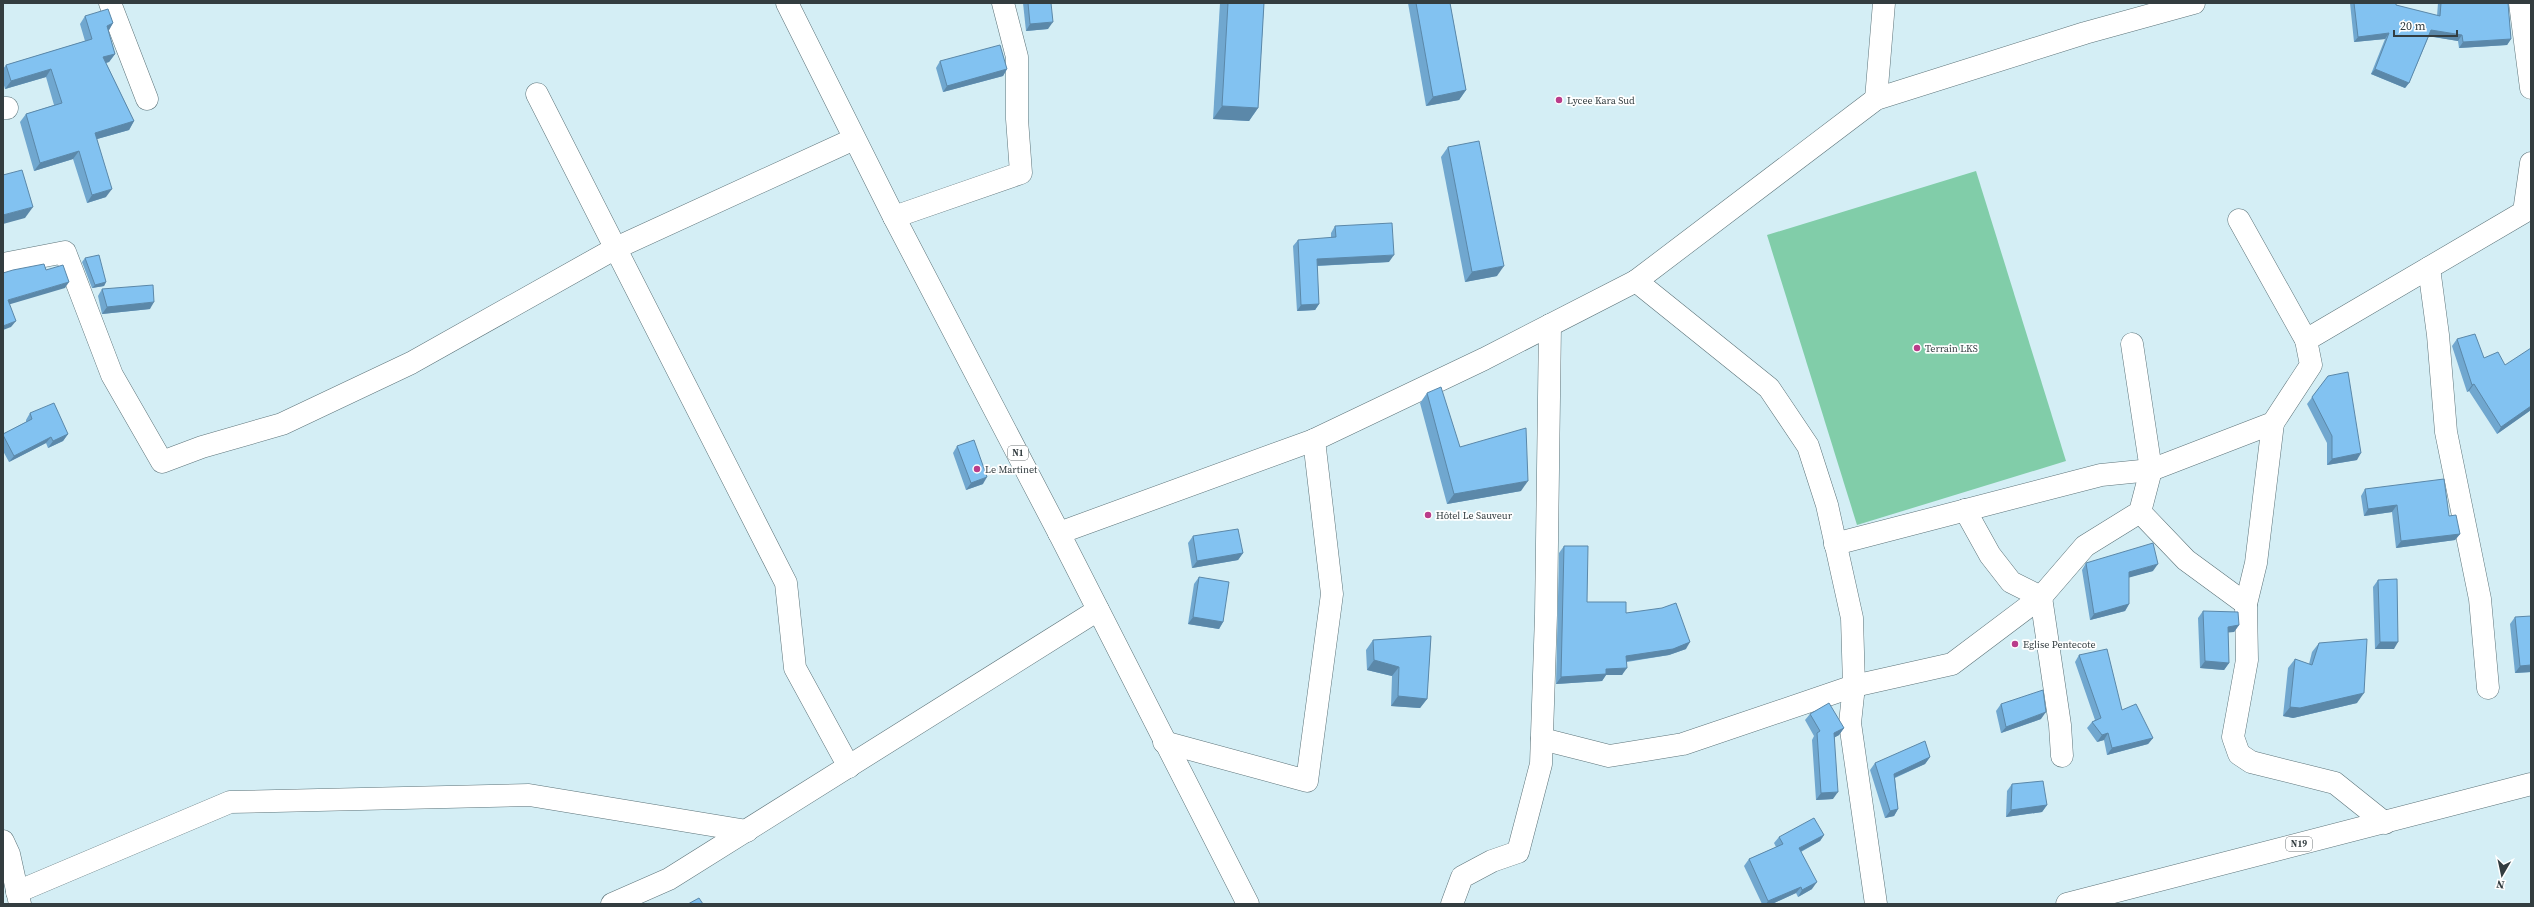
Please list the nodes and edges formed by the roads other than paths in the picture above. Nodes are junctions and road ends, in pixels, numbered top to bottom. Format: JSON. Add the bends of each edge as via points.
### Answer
{"nodes":[{"id":1,"x":110,"y":3,"type":"edge"},
{"id":2,"x":787,"y":3,"type":"edge"},
{"id":3,"x":1003,"y":3,"type":"edge"},
{"id":4,"x":1884,"y":3,"type":"edge"},
{"id":5,"x":2194,"y":3,"type":"edge"},
{"id":6,"x":2520,"y":3,"type":"edge"},
{"id":7,"x":2531,"y":88,"type":"edge"},
{"id":8,"x":537,"y":94,"type":"dead end"},
{"id":9,"x":147,"y":99,"type":"dead end"},
{"id":10,"x":1876,"y":99,"type":"junction"},
{"id":11,"x":854,"y":139,"type":"junction"},
{"id":12,"x":2531,"y":163,"type":"edge"},
{"id":13,"x":2527,"y":214,"type":"edge"},
{"id":14,"x":894,"y":217,"type":"junction"},
{"id":15,"x":2239,"y":220,"type":"dead end"},
{"id":16,"x":616,"y":248,"type":"junction"},
{"id":17,"x":3,"y":264,"type":"edge"},
{"id":18,"x":2429,"y":268,"type":"junction"},
{"id":19,"x":1636,"y":281,"type":"junction"},
{"id":20,"x":1550,"y":325,"type":"junction"},
{"id":21,"x":2306,"y":340,"type":"junction"},
{"id":22,"x":2132,"y":344,"type":"dead end"},
{"id":23,"x":2273,"y":424,"type":"junction"},
{"id":24,"x":1314,"y":440,"type":"junction"},
{"id":25,"x":2151,"y":470,"type":"junction"},
{"id":26,"x":1965,"y":510,"type":"junction"},
{"id":27,"x":2140,"y":512,"type":"junction"},
{"id":28,"x":1059,"y":533,"type":"junction"},
{"id":29,"x":1835,"y":544,"type":"junction"},
{"id":30,"x":2041,"y":597,"type":"junction"},
{"id":31,"x":2246,"y":604,"type":"junction"},
{"id":32,"x":1098,"y":610,"type":"junction"},
{"id":33,"x":1854,"y":686,"type":"junction"},
{"id":34,"x":2488,"y":688,"type":"dead end"},
{"id":35,"x":1542,"y":739,"type":"junction"},
{"id":36,"x":1164,"y":742,"type":"junction"},
{"id":37,"x":2062,"y":756,"type":"dead end"},
{"id":38,"x":849,"y":767,"type":"junction"},
{"id":39,"x":2531,"y":784,"type":"edge"},
{"id":40,"x":2386,"y":823,"type":"junction"},
{"id":41,"x":747,"y":831,"type":"junction"},
{"id":42,"x":3,"y":841,"type":"edge"},
{"id":43,"x":18,"y":898,"type":"edge"},
{"id":44,"x":612,"y":904,"type":"edge"},
{"id":45,"x":1248,"y":904,"type":"edge"},
{"id":46,"x":1452,"y":904,"type":"edge"},
{"id":47,"x":1876,"y":904,"type":"edge"},
{"id":48,"x":2067,"y":904,"type":"edge"}],
"edges":[{"from":1,"to":9,"type":"main road"},
{"from":2,"to":11,"type":"main road","number":"N1"},
{"from":3,"to":14,"type":"main road","via":[[1017,57],[1017,119],[1021,173]]},
{"from":4,"to":10,"type":"main road"},
{"from":5,"to":10,"type":"main road"},
{"from":6,"to":7,"type":"main road"},
{"from":8,"to":16,"type":"main road"},
{"from":10,"to":19,"type":"main road"},
{"from":11,"to":14,"type":"main road","number":"N1"},
{"from":11,"to":16,"type":"main road"},
{"from":12,"to":13,"type":"main road"},
{"from":13,"to":18,"type":"main road"},
{"from":14,"to":28,"type":"main road","number":"N1"},
{"from":15,"to":21,"type":"main road"},
{"from":16,"to":17,"type":"main road","via":[[411,363],[289,421],[162,462],[112,375],[65,252]]},
{"from":16,"to":38,"type":"main road","via":[[786,583],[795,668]]},
{"from":18,"to":21,"type":"main road"},
{"from":18,"to":34,"type":"main road","via":[[2446,432],[2480,599]]},
{"from":19,"to":20,"type":"main road"},
{"from":19,"to":29,"type":"main road","via":[[1769,388],[1808,446]]},
{"from":20,"to":24,"type":"main road"},
{"from":20,"to":35,"type":"main road"},
{"from":21,"to":23,"type":"main road","via":[[2311,365]]},
{"from":22,"to":25,"type":"main road"},
{"from":23,"to":25,"type":"main road"},
{"from":23,"to":31,"type":"main road","via":[[2256,563]]},
{"from":24,"to":28,"type":"main road"},
{"from":24,"to":36,"type":"main road","via":[[1332,594],[1307,781]]},
{"from":25,"to":26,"type":"main road","via":[[2101,475]]},
{"from":25,"to":27,"type":"main road"},
{"from":26,"to":29,"type":"main road"},
{"from":26,"to":30,"type":"main road","via":[[1990,556],[2011,582]]},
{"from":27,"to":30,"type":"main road","via":[[2085,546]]},
{"from":27,"to":31,"type":"main road","via":[[2186,560]]},
{"from":28,"to":32,"type":"main road","number":"N1"},
{"from":29,"to":33,"type":"main road","via":[[1852,618]]},
{"from":30,"to":33,"type":"main road","via":[[1952,664]]},
{"from":30,"to":37,"type":"main road","via":[[2060,725]]},
{"from":31,"to":40,"type":"main road","via":[[2247,660],[2233,737],[2239,754],[2251,762],[2335,783]]},
{"from":32,"to":36,"type":"main road","number":"N1"},
{"from":32,"to":38,"type":"main road"},
{"from":33,"to":35,"type":"main road","via":[[1683,744],[1609,756]]},
{"from":33,"to":47,"type":"main road","via":[[1850,723]]},
{"from":35,"to":46,"type":"main road","via":[[1541,764],[1518,852],[1492,861],[1462,877]]},
{"from":36,"to":45,"type":"main road","number":"N1"},
{"from":38,"to":41,"type":"main road"},
{"from":39,"to":40,"type":"main road","number":"N19"},
{"from":40,"to":48,"type":"main road","number":"N19"},
{"from":41,"to":43,"type":"main road","via":[[529,795],[230,802]]},
{"from":41,"to":44,"type":"main road","via":[[669,879]]},
{"from":42,"to":43,"type":"main road","via":[[9,854]]}]}
